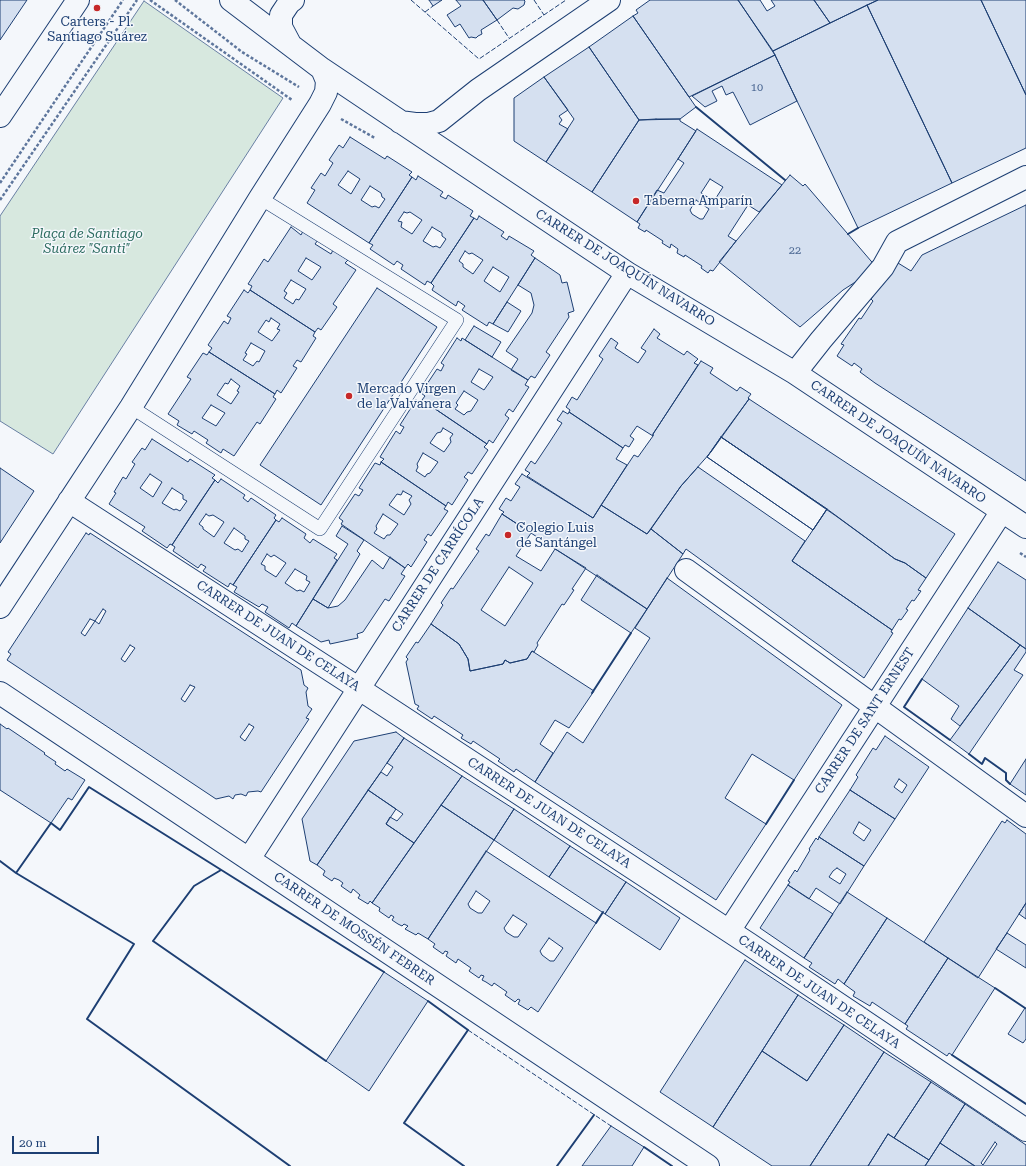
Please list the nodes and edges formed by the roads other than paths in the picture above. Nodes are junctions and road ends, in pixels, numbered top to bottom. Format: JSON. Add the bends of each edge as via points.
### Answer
{"nodes":[{"id":1,"x":78,"y":0,"type":"edge"},
{"id":2,"x":231,"y":0,"type":"edge"},
{"id":3,"x":294,"y":0,"type":"edge"},
{"id":4,"x":609,"y":0,"type":"edge"},
{"id":5,"x":290,"y":44,"type":"junction"},
{"id":6,"x":322,"y":69,"type":"junction"},
{"id":7,"x":0,"y":116,"type":"edge"},
{"id":8,"x":400,"y":122,"type":"junction"},
{"id":9,"x":1026,"y":177,"type":"edge"},
{"id":10,"x":260,"y":198,"type":"junction"},
{"id":11,"x":627,"y":272,"type":"junction"},
{"id":12,"x":795,"y":373,"type":"junction"},
{"id":13,"x":131,"y":407,"type":"junction"},
{"id":14,"x":69,"y":501,"type":"junction"},
{"id":15,"x":1002,"y":511,"type":"junction"},
{"id":16,"x":1026,"y":527,"type":"edge"},
{"id":17,"x":686,"y":570,"type":"dead end"},
{"id":18,"x":0,"y":607,"type":"edge"},
{"id":19,"x":358,"y":688,"type":"junction"},
{"id":20,"x":0,"y":693,"type":"edge"},
{"id":21,"x":875,"y":706,"type":"junction"},
{"id":22,"x":1026,"y":816,"type":"edge"},
{"id":23,"x":249,"y":859,"type":"junction"},
{"id":24,"x":729,"y":931,"type":"junction"},
{"id":25,"x":1026,"y":1130,"type":"edge"},
{"id":26,"x":708,"y":1166,"type":"edge"}],
"edges":[{"from":1,"to":7,"type":"street"},
{"from":2,"to":5,"type":"street","name":"CARRER DE JOAQUÍN NAVARRO"},
{"from":3,"to":5,"type":"street","via":[[281,15],[282,27]]},
{"from":4,"to":8,"type":"street","via":[[478,90],[439,121],[428,124]]},
{"from":5,"to":6,"type":"street","name":"CARRER DE JOAQUÍN NAVARRO"},
{"from":6,"to":8,"type":"street","name":"CARRER DE JOAQUÍN NAVARRO"},
{"from":6,"to":10,"type":"street","via":[[326,92]]},
{"from":8,"to":11,"type":"street","name":"CARRER DE JOAQUÍN NAVARRO"},
{"from":9,"to":12,"type":"street","via":[[897,242],[883,267]]},
{"from":10,"to":13,"type":"street"},
{"from":10,"to":13,"type":"lane","via":[[457,320],[320,529]]},
{"from":11,"to":12,"type":"street","name":"CARRER DE JOAQUÍN NAVARRO"},
{"from":11,"to":19,"type":"street","name":"CARRER DE CARRÍCOLA"},
{"from":12,"to":15,"type":"street","name":"CARRER DE JOAQUÍN NAVARRO"},
{"from":13,"to":14,"type":"street"},
{"from":14,"to":18,"type":"street"},
{"from":14,"to":19,"type":"street","name":"CARRER DE JUAN DE CELAYA"},
{"from":15,"to":16,"type":"street","name":"CARRER DE JOAQUÍN NAVARRO"},
{"from":15,"to":21,"type":"street","name":"CARRER DE SANT ERNEST"},
{"from":17,"to":21,"type":"street"},
{"from":19,"to":23,"type":"street","name":"CARRER DE CARRÍCOLA"},
{"from":19,"to":24,"type":"street","name":"CARRER DE JUAN DE CELAYA"},
{"from":20,"to":23,"type":"street","name":"CARRER DE MOSSÉN FEBRER"},
{"from":21,"to":22,"type":"street"},
{"from":21,"to":24,"type":"street","name":"CARRER DE SANT ERNEST"},
{"from":23,"to":26,"type":"street","name":"CARRER DE MOSSÉN FEBRER"},
{"from":24,"to":25,"type":"street","name":"CARRER DE JUAN DE CELAYA"}]}
